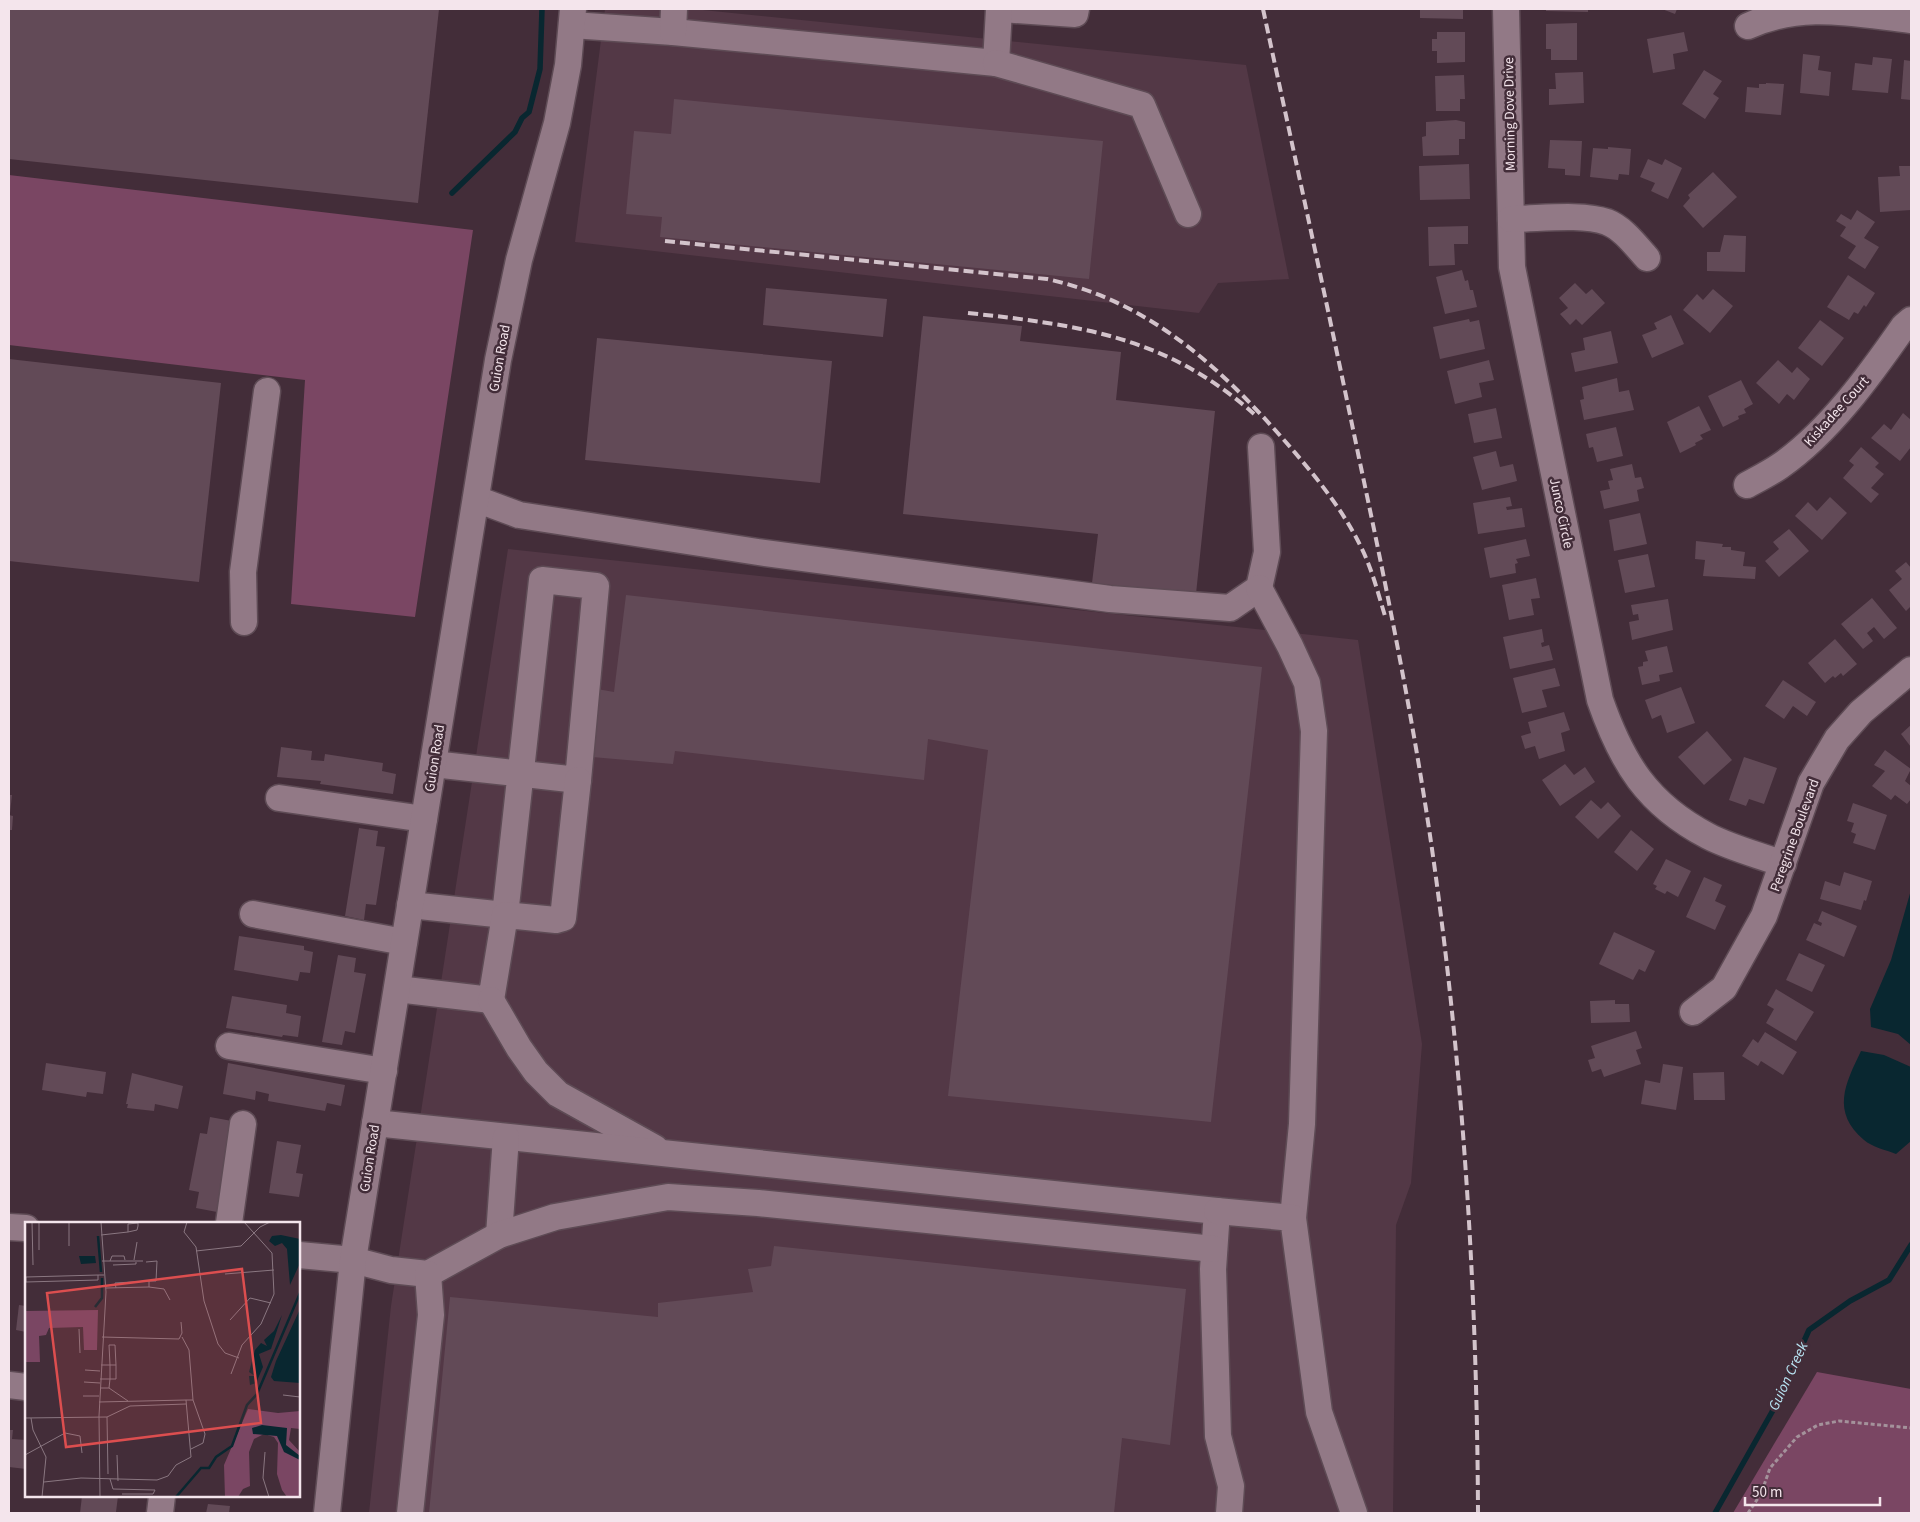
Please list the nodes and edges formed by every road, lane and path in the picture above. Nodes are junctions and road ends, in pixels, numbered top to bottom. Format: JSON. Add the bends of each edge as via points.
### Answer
{"nodes":[{"id":1,"x":1000,"y":9,"type":"edge"},
{"id":2,"x":1076,"y":9,"type":"edge"},
{"id":3,"x":1506,"y":9,"type":"edge"},
{"id":4,"x":572,"y":17,"type":"edge"},
{"id":5,"x":674,"y":20,"type":"edge"},
{"id":6,"x":1911,"y":20,"type":"edge"},
{"id":7,"x":1748,"y":26,"type":"dead end"},
{"id":8,"x":996,"y":63,"type":"junction"},
{"id":9,"x":1188,"y":214,"type":"dead end"},
{"id":10,"x":1511,"y":219,"type":"junction"},
{"id":11,"x":1647,"y":258,"type":"dead end"},
{"id":12,"x":1911,"y":320,"type":"edge"},
{"id":13,"x":267,"y":391,"type":"dead end"},
{"id":14,"x":1261,"y":447,"type":"dead end"},
{"id":15,"x":1747,"y":485,"type":"dead end"},
{"id":16,"x":476,"y":499,"type":"junction"},
{"id":17,"x":1258,"y":588,"type":"junction"},
{"id":18,"x":244,"y":622,"type":"dead end"},
{"id":19,"x":1911,"y":670,"type":"edge"},
{"id":20,"x":433,"y":764,"type":"junction"},
{"id":21,"x":522,"y":772,"type":"junction"},
{"id":22,"x":578,"y":780,"type":"junction"},
{"id":23,"x":279,"y":798,"type":"dead end"},
{"id":24,"x":424,"y":819,"type":"junction"},
{"id":25,"x":1783,"y":864,"type":"junction"},
{"id":26,"x":410,"y":905,"type":"junction"},
{"id":27,"x":253,"y":914,"type":"dead end"},
{"id":28,"x":505,"y":915,"type":"junction"},
{"id":29,"x":404,"y":942,"type":"junction"},
{"id":30,"x":397,"y":989,"type":"junction"},
{"id":31,"x":491,"y":1000,"type":"junction"},
{"id":32,"x":1694,"y":1012,"type":"dead end"},
{"id":33,"x":229,"y":1046,"type":"dead end"},
{"id":34,"x":384,"y":1071,"type":"junction"},
{"id":35,"x":375,"y":1123,"type":"junction"},
{"id":36,"x":243,"y":1124,"type":"dead end"},
{"id":37,"x":506,"y":1137,"type":"junction"},
{"id":38,"x":665,"y":1153,"type":"junction"},
{"id":39,"x":1218,"y":1211,"type":"junction"},
{"id":40,"x":1293,"y":1218,"type":"junction"},
{"id":41,"x":229,"y":1222,"type":"edge"},
{"id":42,"x":9,"y":1227,"type":"edge"},
{"id":43,"x":25,"y":1228,"type":"edge"},
{"id":44,"x":499,"y":1235,"type":"junction"},
{"id":45,"x":1214,"y":1249,"type":"junction"},
{"id":46,"x":300,"y":1255,"type":"edge"},
{"id":47,"x":353,"y":1260,"type":"junction"},
{"id":48,"x":428,"y":1274,"type":"junction"},
{"id":49,"x":9,"y":1385,"type":"edge"},
{"id":50,"x":25,"y":1387,"type":"edge"},
{"id":51,"x":1911,"y":1428,"type":"edge"},
{"id":52,"x":162,"y":1497,"type":"edge"},
{"id":53,"x":160,"y":1513,"type":"edge"},
{"id":54,"x":327,"y":1513,"type":"edge"},
{"id":55,"x":410,"y":1513,"type":"edge"},
{"id":56,"x":1229,"y":1513,"type":"edge"},
{"id":57,"x":1354,"y":1513,"type":"edge"},
{"id":58,"x":1748,"y":1513,"type":"edge"}],
"edges":[{"from":1,"to":2,"type":"street","via":[[1076,14]]},
{"from":1,"to":8,"type":"street"},
{"from":3,"to":10,"type":"street","name":"Morning Dove Drive"},
{"from":4,"to":5,"type":"street"},
{"from":4,"to":16,"type":"street","name":"Guion Road","via":[[557,124],[506,318]]},
{"from":5,"to":8,"type":"street"},
{"from":6,"to":7,"type":"street","via":[[1821,11],[1769,16]]},
{"from":8,"to":9,"type":"street","via":[[1142,105]]},
{"from":10,"to":11,"type":"street","via":[[1578,218],[1607,222],[1624,233]]},
{"from":10,"to":25,"type":"street","name":"Junco Circle","via":[[1512,267],[1600,700],[1614,738],[1640,781],[1672,813],[1709,836]]},
{"from":12,"to":15,"type":"street","name":"Kiskadee Court","via":[[1863,384],[1803,448]]},
{"from":13,"to":18,"type":"street","via":[[243,572]]},
{"from":14,"to":17,"type":"street","via":[[1266,552]]},
{"from":16,"to":17,"type":"street","via":[[519,515],[758,552],[1110,599],[1230,608]]},
{"from":16,"to":20,"type":"street","name":"Guion Road"},
{"from":17,"to":40,"type":"street","via":[[1307,682],[1314,731],[1302,1124]]},
{"from":19,"to":25,"type":"street","name":"Peregrine Boulevard","via":[[1861,712],[1837,739],[1811,783]]},
{"from":20,"to":21,"type":"street"},
{"from":20,"to":24,"type":"street","name":"Guion Road"},
{"from":21,"to":22,"type":"street"},
{"from":21,"to":22,"type":"street","via":[[542,580],[596,586]]},
{"from":21,"to":28,"type":"street"},
{"from":22,"to":28,"type":"street","via":[[563,918]]},
{"from":23,"to":24,"type":"street"},
{"from":24,"to":26,"type":"street","name":"Guion Road"},
{"from":25,"to":32,"type":"street","name":"Peregrine Boulevard","via":[[1764,916],[1724,988]]},
{"from":26,"to":28,"type":"street"},
{"from":26,"to":29,"type":"street","name":"Guion Road"},
{"from":27,"to":29,"type":"street"},
{"from":28,"to":31,"type":"street"},
{"from":29,"to":30,"type":"street","name":"Guion Road"},
{"from":30,"to":31,"type":"street"},
{"from":30,"to":34,"type":"street","name":"Guion Road"},
{"from":31,"to":38,"type":"street","via":[[536,1072],[558,1094]]},
{"from":33,"to":34,"type":"street"},
{"from":34,"to":35,"type":"street","name":"Guion Road"},
{"from":35,"to":37,"type":"street"},
{"from":35,"to":47,"type":"street","name":"Guion Road"},
{"from":36,"to":41,"type":"street"},
{"from":37,"to":38,"type":"street"},
{"from":37,"to":44,"type":"street"},
{"from":38,"to":39,"type":"street"},
{"from":39,"to":40,"type":"street"},
{"from":39,"to":45,"type":"street"},
{"from":40,"to":57,"type":"street","via":[[1319,1412]]},
{"from":42,"to":43,"type":"street"},
{"from":44,"to":45,"type":"street","via":[[555,1217],[668,1197]]},
{"from":44,"to":48,"type":"street"},
{"from":45,"to":56,"type":"street","via":[[1218,1436],[1231,1486]]},
{"from":46,"to":47,"type":"street"},
{"from":47,"to":48,"type":"street","via":[[391,1270]]},
{"from":47,"to":54,"type":"street","name":"Guion Road"},
{"from":48,"to":55,"type":"street","via":[[431,1315]]},
{"from":49,"to":50,"type":"street"},
{"from":51,"to":58,"type":"path","via":[[1839,1421],[1818,1425],[1797,1437],[1770,1468],[1761,1494]]},
{"from":52,"to":53,"type":"street"}]}
